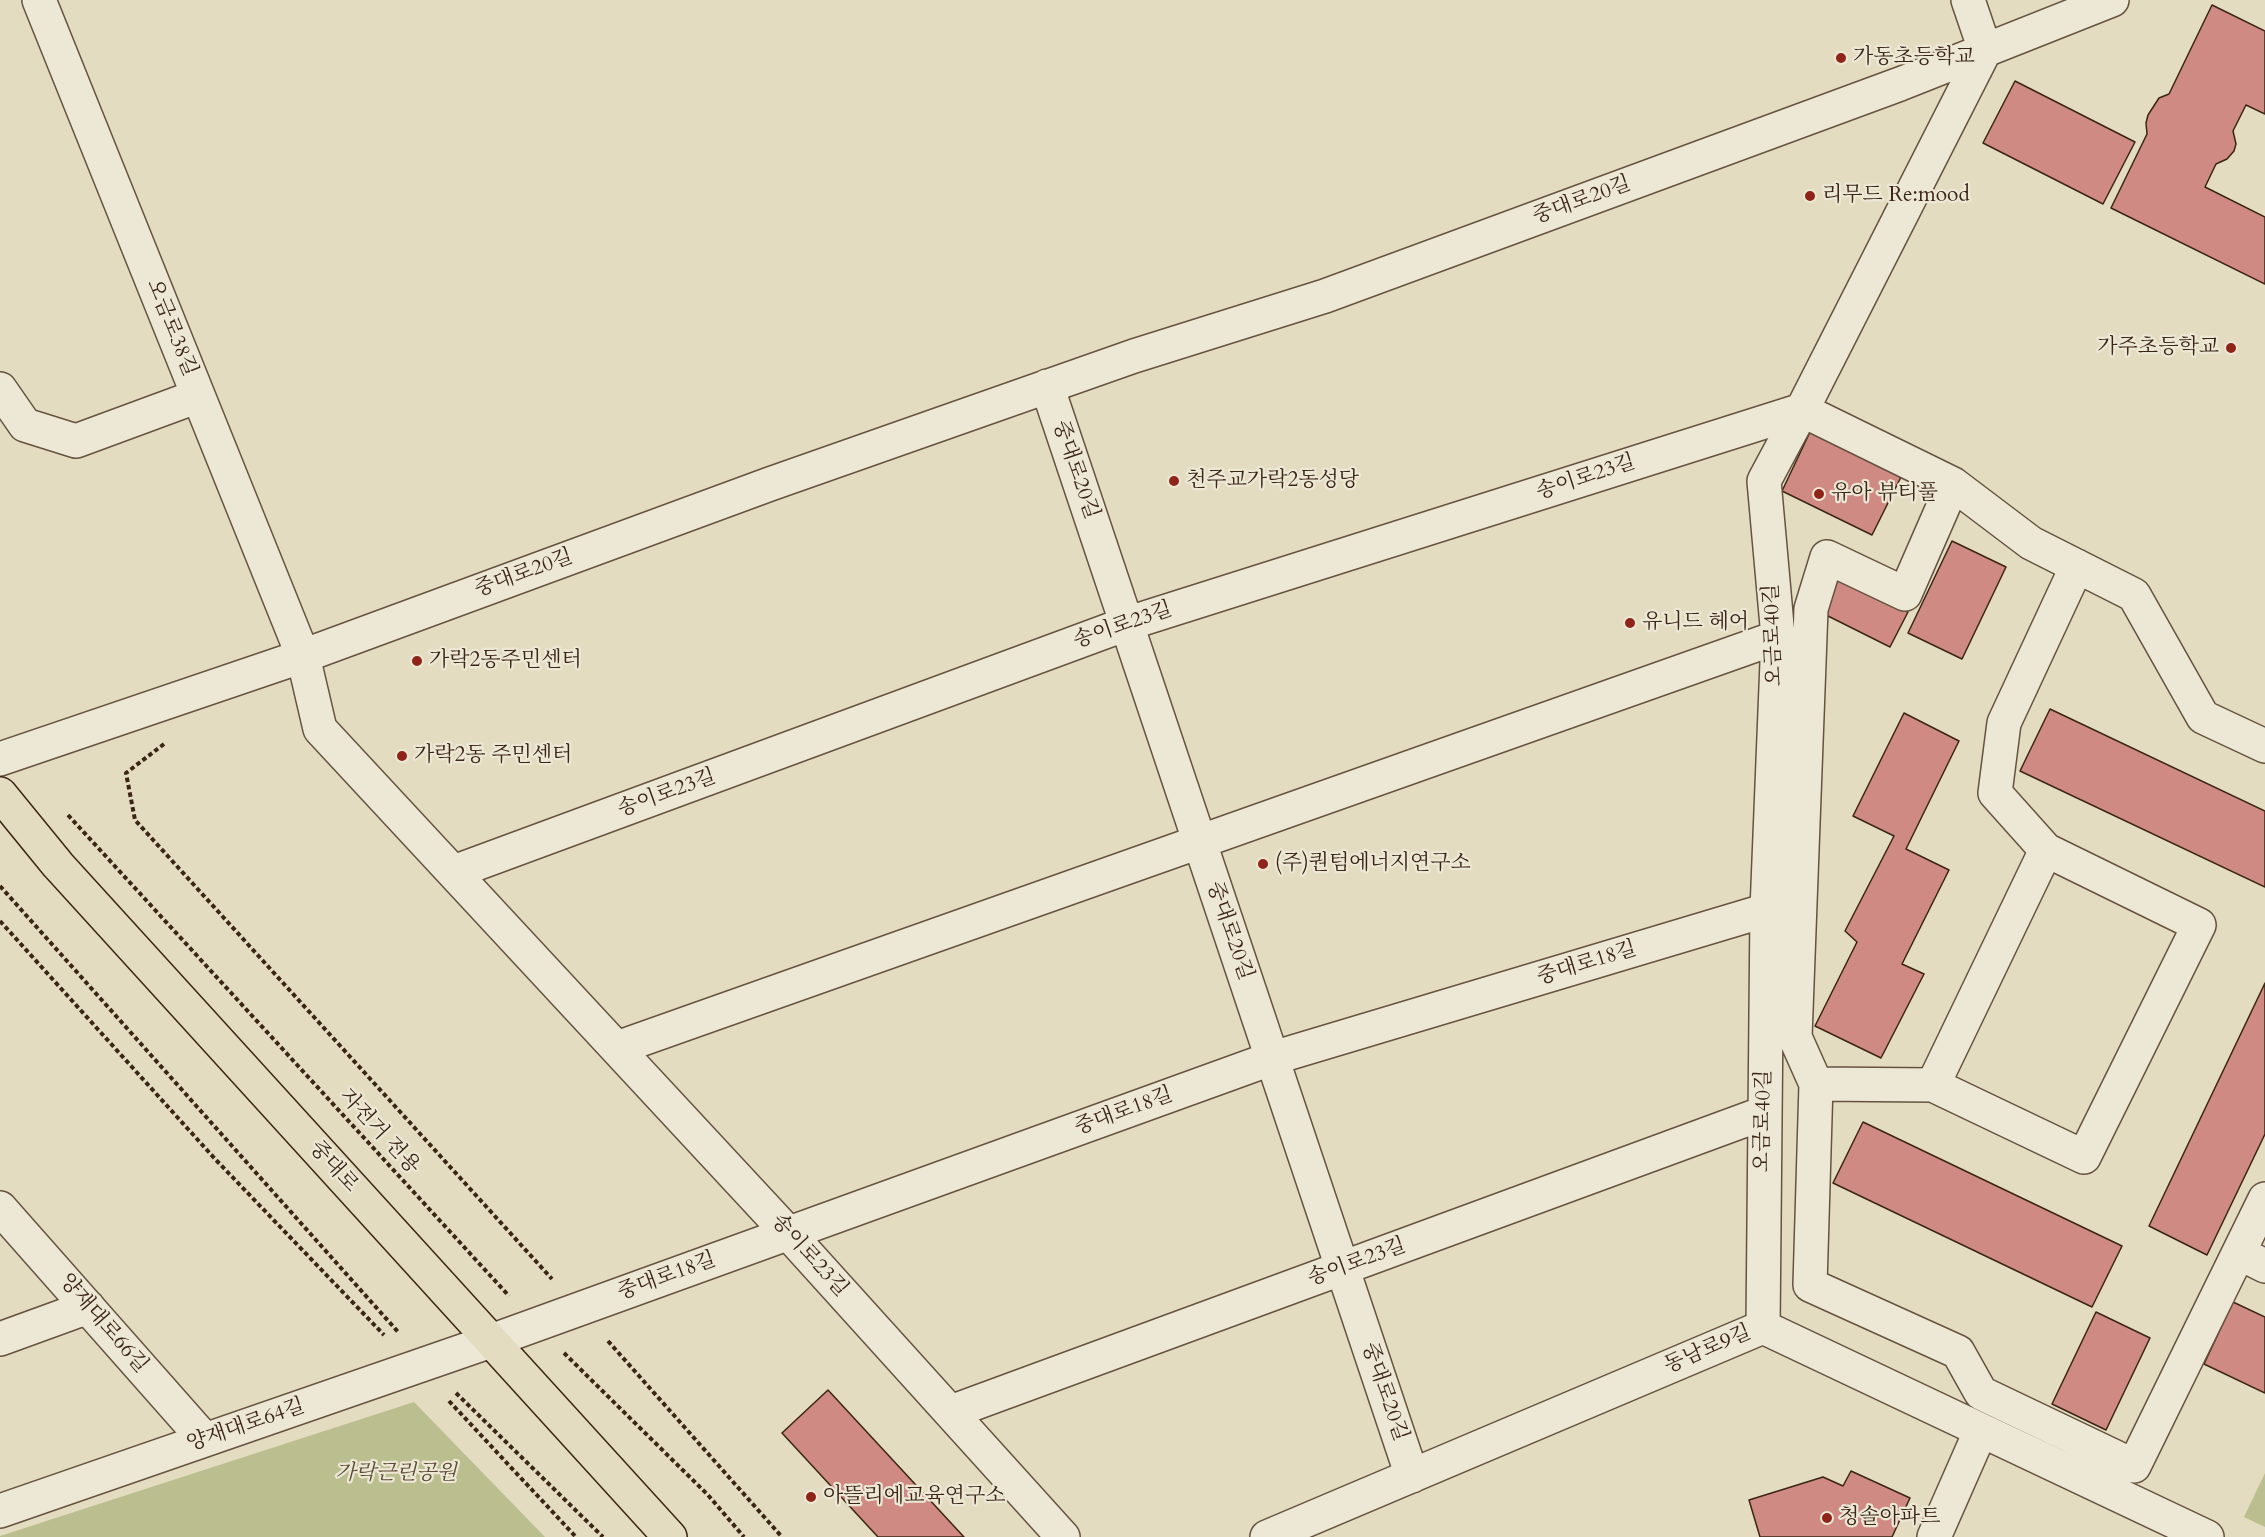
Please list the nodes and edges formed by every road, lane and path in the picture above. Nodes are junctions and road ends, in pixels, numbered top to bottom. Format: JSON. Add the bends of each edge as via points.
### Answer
{"nodes":[{"id":1,"x":39,"y":0,"type":"edge"},
{"id":2,"x":1968,"y":0,"type":"edge"},
{"id":3,"x":2112,"y":0,"type":"edge"},
{"id":4,"x":1985,"y":50,"type":"junction"},
{"id":5,"x":1047,"y":386,"type":"junction"},
{"id":6,"x":0,"y":389,"type":"edge"},
{"id":7,"x":198,"y":396,"type":"junction"},
{"id":8,"x":1802,"y":410,"type":"junction"},
{"id":9,"x":1953,"y":484,"type":"junction"},
{"id":10,"x":2078,"y":566,"type":"junction"},
{"id":11,"x":1126,"y":624,"type":"junction"},
{"id":12,"x":1778,"y":637,"type":"junction"},
{"id":13,"x":303,"y":656,"type":"junction"},
{"id":14,"x":167,"y":741,"type":"dead end"},
{"id":15,"x":2265,"y":746,"type":"edge"},
{"id":16,"x":0,"y":759,"type":"edge"},
{"id":17,"x":0,"y":794,"type":"edge"},
{"id":18,"x":62,"y":807,"type":"dead end"},
{"id":19,"x":1200,"y":843,"type":"junction"},
{"id":20,"x":2046,"y":850,"type":"junction"},
{"id":21,"x":454,"y":872,"type":"junction"},
{"id":22,"x":0,"y":886,"type":"edge"},
{"id":23,"x":1767,"y":910,"type":"junction"},
{"id":24,"x":0,"y":921,"type":"edge"},
{"id":25,"x":617,"y":1048,"type":"junction"},
{"id":26,"x":1272,"y":1058,"type":"junction"},
{"id":27,"x":1816,"y":1084,"type":"junction"},
{"id":28,"x":1933,"y":1084,"type":"junction"},
{"id":29,"x":1764,"y":1113,"type":"junction"},
{"id":30,"x":2265,"y":1199,"type":"edge"},
{"id":31,"x":0,"y":1208,"type":"edge"},
{"id":32,"x":789,"y":1234,"type":"junction"},
{"id":33,"x":2252,"y":1259,"type":"edge"},
{"id":34,"x":1342,"y":1269,"type":"junction"},
{"id":35,"x":557,"y":1284,"type":"dead end"},
{"id":36,"x":88,"y":1307,"type":"junction"},
{"id":37,"x":536,"y":1325,"type":"junction"},
{"id":38,"x":1763,"y":1327,"type":"junction"},
{"id":39,"x":384,"y":1335,"type":"dead end"},
{"id":40,"x":0,"y":1339,"type":"edge"},
{"id":41,"x":491,"y":1341,"type":"junction"},
{"id":42,"x":608,"y":1341,"type":"dead end"},
{"id":43,"x":427,"y":1363,"type":"junction"},
{"id":44,"x":449,"y":1401,"type":"dead end"},
{"id":45,"x":951,"y":1413,"type":"junction"},
{"id":46,"x":1981,"y":1430,"type":"junction"},
{"id":47,"x":205,"y":1440,"type":"junction"},
{"id":48,"x":1412,"y":1476,"type":"junction"},
{"id":49,"x":0,"y":1511,"type":"edge"},
{"id":50,"x":576,"y":1537,"type":"edge"},
{"id":51,"x":603,"y":1537,"type":"edge"},
{"id":52,"x":670,"y":1537,"type":"edge"},
{"id":53,"x":744,"y":1537,"type":"edge"},
{"id":54,"x":782,"y":1537,"type":"edge"},
{"id":55,"x":1063,"y":1537,"type":"edge"},
{"id":56,"x":1267,"y":1537,"type":"edge"},
{"id":57,"x":1934,"y":1537,"type":"edge"},
{"id":58,"x":2207,"y":1537,"type":"edge"}],
"edges":[{"from":1,"to":7,"type":"street","name":"오금로38길"},
{"from":2,"to":4,"type":"street"},
{"from":3,"to":4,"type":"street","name":"중대로20길"},
{"from":4,"to":5,"type":"street","name":"중대로20길","via":[[1325,296]]},
{"from":4,"to":8,"type":"street","name":"오금로40길"},
{"from":5,"to":11,"type":"street","name":"중대로20길"},
{"from":5,"to":13,"type":"street","name":"중대로20길"},
{"from":6,"to":7,"type":"street","via":[[26,425],[76,441]]},
{"from":7,"to":13,"type":"street","name":"오금로38길"},
{"from":8,"to":9,"type":"street"},
{"from":8,"to":11,"type":"street","name":"송이로23길"},
{"from":8,"to":12,"type":"street","name":"오금로40길","via":[[1764,481]]},
{"from":9,"to":10,"type":"street","via":[[2031,543]]},
{"from":9,"to":27,"type":"street","via":[[1905,594],[1827,557],[1811,609],[1796,1037]]},
{"from":10,"to":15,"type":"street","via":[[2134,595],[2203,717]]},
{"from":10,"to":20,"type":"street","via":[[2004,723],[1995,793]]},
{"from":11,"to":19,"type":"street","name":"중대로20길"},
{"from":11,"to":21,"type":"street","name":"송이로23길"},
{"from":12,"to":19,"type":"street"},
{"from":12,"to":23,"type":"street","name":"오금로40길"},
{"from":13,"to":16,"type":"street","name":"중대로20길"},
{"from":13,"to":21,"type":"street","name":"송이로23길","via":[[320,729]]},
{"from":14,"to":35,"type":"path","via":[[126,773],[135,820]]},
{"from":17,"to":41,"type":"main road","name":"중대로","via":[[58,865]]},
{"from":18,"to":37,"type":"path","name":"자전거 전용"},
{"from":19,"to":25,"type":"street"},
{"from":19,"to":26,"type":"street","name":"중대로20길"},
{"from":20,"to":28,"type":"street"},
{"from":20,"to":28,"type":"street","via":[[2199,925],[2084,1157]]},
{"from":21,"to":25,"type":"street","name":"송이로23길"},
{"from":22,"to":43,"type":"path"},
{"from":23,"to":26,"type":"street","name":"중대로18길"},
{"from":23,"to":29,"type":"street","name":"오금로40길"},
{"from":24,"to":39,"type":"path","via":[[216,1160]]},
{"from":25,"to":32,"type":"street","name":"송이로23길"},
{"from":26,"to":32,"type":"street","name":"중대로18길"},
{"from":26,"to":34,"type":"street","name":"중대로20길"},
{"from":27,"to":28,"type":"street"},
{"from":27,"to":33,"type":"street","via":[[1810,1285],[1959,1352],[1981,1392],[2134,1466]]},
{"from":29,"to":34,"type":"street","name":"송이로23길"},
{"from":29,"to":38,"type":"street","name":"오금로40길"},
{"from":30,"to":33,"type":"street"},
{"from":31,"to":36,"type":"street","name":"양재대로66길"},
{"from":32,"to":37,"type":"street","name":"중대로18길"},
{"from":32,"to":45,"type":"street","name":"송이로23길"},
{"from":34,"to":45,"type":"street","name":"송이로23길"},
{"from":34,"to":48,"type":"street","name":"중대로20길"},
{"from":36,"to":40,"type":"street"},
{"from":36,"to":47,"type":"street","name":"양재대로66길"},
{"from":37,"to":41,"type":"street","name":"중대로18길"},
{"from":37,"to":53,"type":"path","name":"자전거 전용","via":[[708,1495]]},
{"from":38,"to":46,"type":"street","name":"동남로9길"},
{"from":38,"to":48,"type":"street","name":"동남로9길"},
{"from":41,"to":43,"type":"street","name":"양재대로64길"},
{"from":41,"to":52,"type":"main road","name":"중대로"},
{"from":42,"to":54,"type":"path"},
{"from":43,"to":47,"type":"street","name":"양재대로64길"},
{"from":43,"to":51,"type":"path"},
{"from":44,"to":50,"type":"path"},
{"from":45,"to":55,"type":"street","name":"송이로23길"},
{"from":46,"to":57,"type":"street"},
{"from":46,"to":58,"type":"street","name":"동남로9길"},
{"from":47,"to":49,"type":"street","name":"양재대로64길"},
{"from":48,"to":56,"type":"street","name":"동남로9길"}]}
